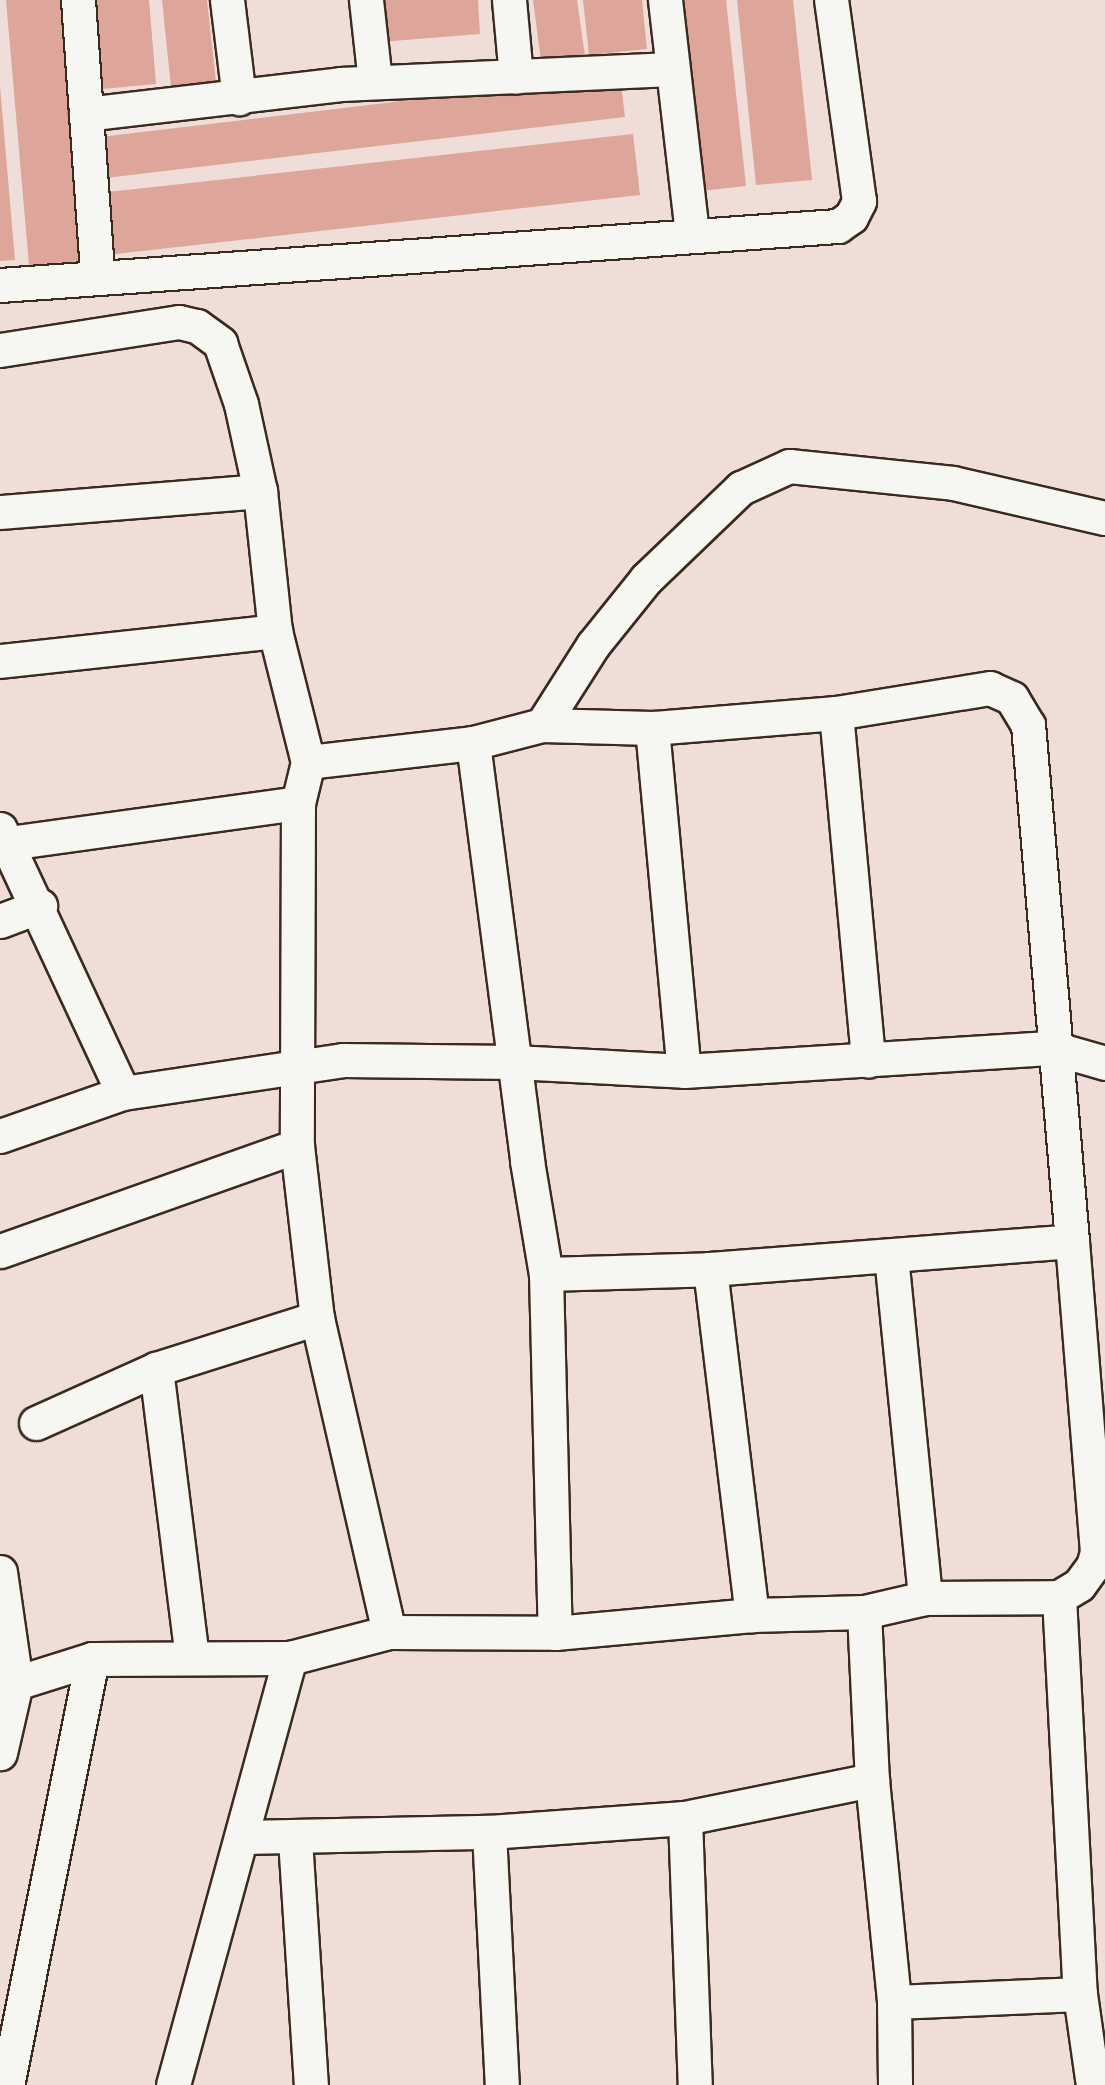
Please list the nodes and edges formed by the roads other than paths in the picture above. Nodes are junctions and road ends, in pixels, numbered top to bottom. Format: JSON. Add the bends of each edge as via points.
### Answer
{"nodes":[{"id":1,"x":78,"y":0,"type":"edge"},
{"id":2,"x":227,"y":0,"type":"edge"},
{"id":3,"x":366,"y":0,"type":"edge"},
{"id":4,"x":509,"y":0,"type":"edge"},
{"id":5,"x":665,"y":0,"type":"edge"},
{"id":6,"x":831,"y":0,"type":"edge"},
{"id":7,"x":672,"y":69,"type":"junction"},
{"id":8,"x":516,"y":77,"type":"junction"},
{"id":9,"x":375,"y":82,"type":"junction"},
{"id":10,"x":239,"y":98,"type":"junction"},
{"id":11,"x":86,"y":114,"type":"junction"},
{"id":12,"x":692,"y":233,"type":"junction"},
{"id":13,"x":97,"y":275,"type":"junction"},
{"id":14,"x":0,"y":285,"type":"edge"},
{"id":15,"x":0,"y":350,"type":"edge"},
{"id":16,"x":260,"y":491,"type":"junction"},
{"id":17,"x":0,"y":512,"type":"edge"},
{"id":18,"x":1105,"y":518,"type":"edge"},
{"id":19,"x":275,"y":631,"type":"junction"},
{"id":20,"x":0,"y":662,"type":"edge"},
{"id":21,"x":836,"y":713,"type":"junction"},
{"id":22,"x":542,"y":725,"type":"junction"},
{"id":23,"x":652,"y":728,"type":"junction"},
{"id":24,"x":473,"y":743,"type":"junction"},
{"id":25,"x":308,"y":762,"type":"junction"},
{"id":26,"x":298,"y":803,"type":"junction"},
{"id":27,"x":4,"y":836,"type":"edge"},
{"id":28,"x":40,"y":906,"type":"junction"},
{"id":29,"x":0,"y":921,"type":"edge"},
{"id":30,"x":1053,"y":1048,"type":"junction"},
{"id":31,"x":868,"y":1061,"type":"junction"},
{"id":32,"x":514,"y":1062,"type":"junction"},
{"id":33,"x":1105,"y":1063,"type":"edge"},
{"id":34,"x":297,"y":1065,"type":"junction"},
{"id":35,"x":684,"y":1071,"type":"junction"},
{"id":36,"x":124,"y":1093,"type":"junction"},
{"id":37,"x":0,"y":1136,"type":"edge"},
{"id":38,"x":297,"y":1146,"type":"junction"},
{"id":39,"x":1072,"y":1241,"type":"junction"},
{"id":40,"x":0,"y":1251,"type":"edge"},
{"id":41,"x":891,"y":1256,"type":"junction"},
{"id":42,"x":710,"y":1269,"type":"junction"},
{"id":43,"x":546,"y":1274,"type":"junction"},
{"id":44,"x":317,"y":1318,"type":"junction"},
{"id":45,"x":156,"y":1368,"type":"junction"},
{"id":46,"x":36,"y":1423,"type":"dead end"},
{"id":47,"x":0,"y":1572,"type":"edge"},
{"id":48,"x":1059,"y":1597,"type":"junction"},
{"id":49,"x":925,"y":1598,"type":"junction"},
{"id":50,"x":864,"y":1612,"type":"junction"},
{"id":51,"x":752,"y":1615,"type":"junction"},
{"id":52,"x":389,"y":1632,"type":"junction"},
{"id":53,"x":555,"y":1633,"type":"junction"},
{"id":54,"x":192,"y":1658,"type":"junction"},
{"id":55,"x":290,"y":1658,"type":"junction"},
{"id":56,"x":92,"y":1659,"type":"junction"},
{"id":57,"x":16,"y":1683,"type":"junction"},
{"id":58,"x":0,"y":1753,"type":"edge"},
{"id":59,"x":872,"y":1780,"type":"junction"},
{"id":60,"x":685,"y":1818,"type":"junction"},
{"id":61,"x":489,"y":1832,"type":"junction"},
{"id":62,"x":244,"y":1837,"type":"junction"},
{"id":63,"x":295,"y":1839,"type":"junction"},
{"id":64,"x":1080,"y":1994,"type":"junction"},
{"id":65,"x":894,"y":2002,"type":"junction"},
{"id":66,"x":11,"y":2084,"type":"edge"},
{"id":67,"x":173,"y":2085,"type":"edge"},
{"id":68,"x":311,"y":2085,"type":"edge"},
{"id":69,"x":502,"y":2085,"type":"edge"},
{"id":70,"x":695,"y":2085,"type":"edge"},
{"id":71,"x":895,"y":2085,"type":"edge"},
{"id":72,"x":1093,"y":2085,"type":"edge"}],
"edges":[{"from":1,"to":11,"type":"street"},
{"from":2,"to":10,"type":"street"},
{"from":3,"to":9,"type":"street"},
{"from":4,"to":8,"type":"street"},
{"from":5,"to":7,"type":"street"},
{"from":6,"to":12,"type":"street","via":[[859,201],[856,210],[838,226]]},
{"from":7,"to":8,"type":"street"},
{"from":7,"to":12,"type":"street"},
{"from":8,"to":9,"type":"street"},
{"from":9,"to":10,"type":"street"},
{"from":10,"to":11,"type":"street"},
{"from":11,"to":13,"type":"street"},
{"from":12,"to":13,"type":"street"},
{"from":13,"to":14,"type":"street"},
{"from":15,"to":16,"type":"street","via":[[179,322],[197,326],[224,351]]},
{"from":16,"to":17,"type":"street"},
{"from":16,"to":19,"type":"street"},
{"from":18,"to":22,"type":"street","via":[[953,483],[789,466],[741,488],[646,579],[593,645]]},
{"from":19,"to":20,"type":"street"},
{"from":19,"to":25,"type":"street"},
{"from":21,"to":23,"type":"street"},
{"from":21,"to":30,"type":"street","via":[[990,688],[1012,698],[1028,725]]},
{"from":21,"to":31,"type":"street"},
{"from":22,"to":23,"type":"street"},
{"from":22,"to":24,"type":"street"},
{"from":23,"to":35,"type":"street"},
{"from":24,"to":25,"type":"street"},
{"from":24,"to":32,"type":"street"},
{"from":25,"to":26,"type":"street"},
{"from":26,"to":27,"type":"street"},
{"from":26,"to":34,"type":"street"},
{"from":27,"to":28,"type":"street"},
{"from":28,"to":29,"type":"street"},
{"from":28,"to":36,"type":"street"},
{"from":30,"to":31,"type":"street"},
{"from":30,"to":33,"type":"street"},
{"from":30,"to":39,"type":"street"},
{"from":31,"to":35,"type":"street"},
{"from":32,"to":34,"type":"street","via":[[343,1060]]},
{"from":32,"to":35,"type":"street"},
{"from":32,"to":43,"type":"street"},
{"from":34,"to":36,"type":"street"},
{"from":34,"to":38,"type":"street"},
{"from":36,"to":37,"type":"street"},
{"from":38,"to":40,"type":"street"},
{"from":38,"to":44,"type":"street"},
{"from":39,"to":41,"type":"street"},
{"from":39,"to":48,"type":"street","via":[[1097,1552],[1087,1575]]},
{"from":41,"to":42,"type":"street"},
{"from":41,"to":49,"type":"street"},
{"from":42,"to":43,"type":"street"},
{"from":42,"to":51,"type":"street"},
{"from":43,"to":53,"type":"street"},
{"from":44,"to":45,"type":"street"},
{"from":44,"to":52,"type":"street"},
{"from":45,"to":46,"type":"street"},
{"from":45,"to":54,"type":"street"},
{"from":47,"to":57,"type":"street"},
{"from":48,"to":49,"type":"street"},
{"from":48,"to":64,"type":"street"},
{"from":49,"to":50,"type":"street"},
{"from":50,"to":51,"type":"street"},
{"from":50,"to":59,"type":"street"},
{"from":51,"to":53,"type":"street"},
{"from":52,"to":53,"type":"street"},
{"from":52,"to":55,"type":"street"},
{"from":54,"to":55,"type":"street"},
{"from":54,"to":56,"type":"street"},
{"from":55,"to":62,"type":"street"},
{"from":56,"to":57,"type":"street"},
{"from":56,"to":66,"type":"street"},
{"from":57,"to":58,"type":"street"},
{"from":59,"to":60,"type":"street"},
{"from":59,"to":65,"type":"street"},
{"from":60,"to":61,"type":"street"},
{"from":60,"to":70,"type":"street"},
{"from":61,"to":63,"type":"street"},
{"from":61,"to":69,"type":"street"},
{"from":62,"to":63,"type":"street"},
{"from":62,"to":67,"type":"street"},
{"from":63,"to":68,"type":"street"},
{"from":64,"to":65,"type":"street"},
{"from":64,"to":72,"type":"street"},
{"from":65,"to":71,"type":"street"}]}
